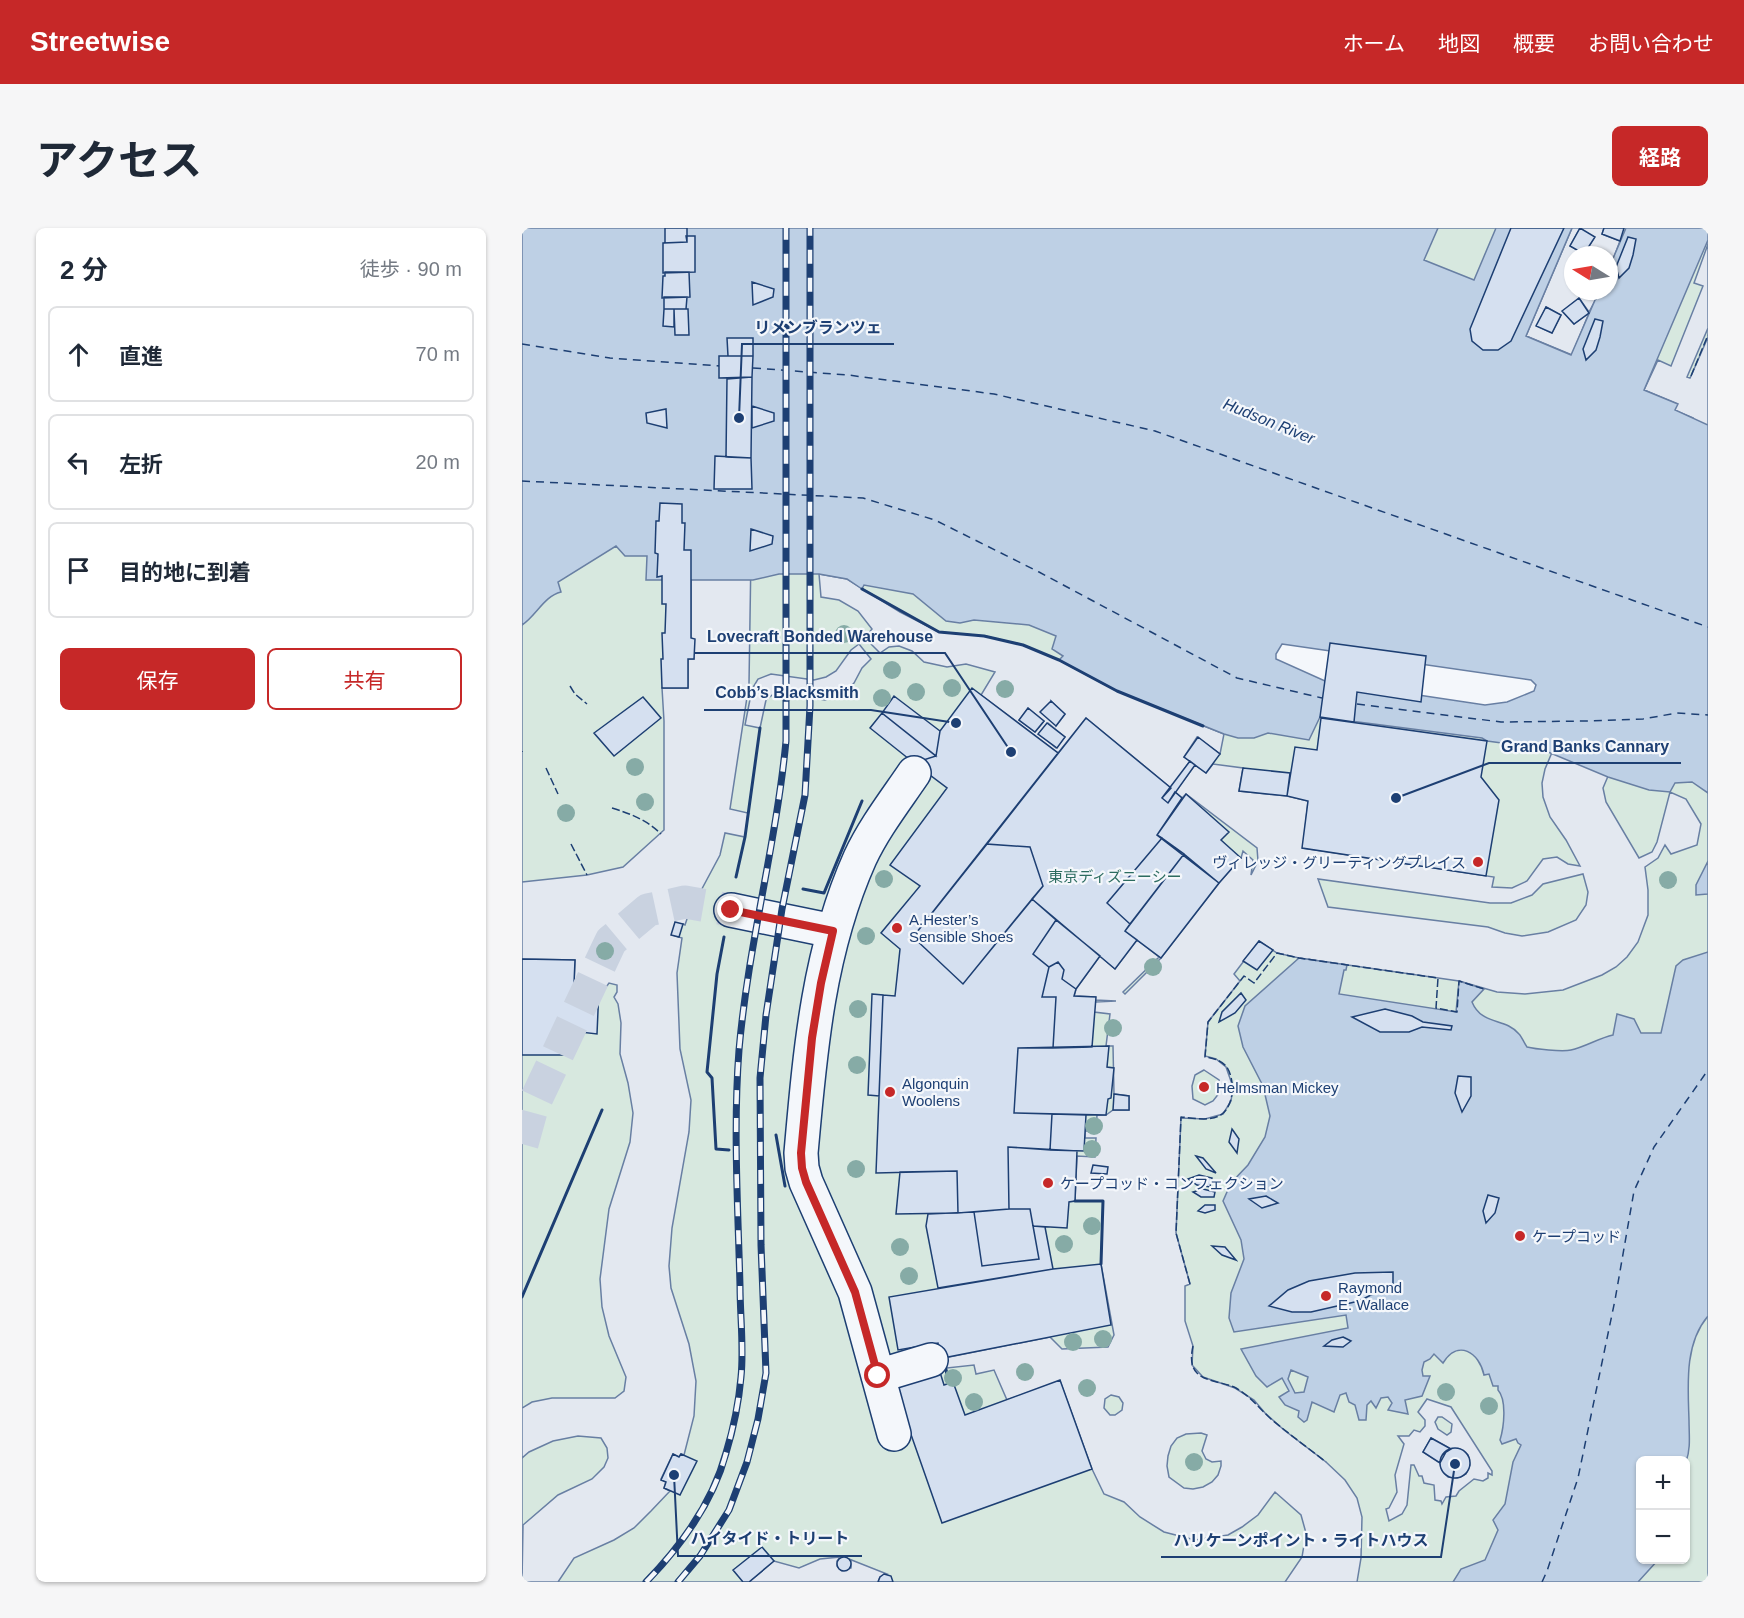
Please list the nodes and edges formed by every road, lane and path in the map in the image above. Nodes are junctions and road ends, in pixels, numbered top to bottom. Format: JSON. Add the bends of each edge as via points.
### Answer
{"nodes":[{"id":1,"x":914,"y":773,"type":"dead end"},
{"id":2,"x":731,"y":910,"type":"tunnel mouth"},
{"id":3,"x":833,"y":931,"type":"junction"},
{"id":4,"x":930,"y":1360,"type":"dead end"},
{"id":5,"x":878,"y":1376,"type":"junction"},
{"id":6,"x":894,"y":1434,"type":"dead end"}],
"edges":[{"from":1,"to":3,"type":"lane","via":[[860,858]]},
{"from":2,"to":3,"type":"lane"},
{"from":3,"to":5,"type":"lane","via":[[812,1038],[802,1168],[855,1292]]},
{"from":4,"to":5,"type":"lane"},
{"from":5,"to":6,"type":"lane"}]}
